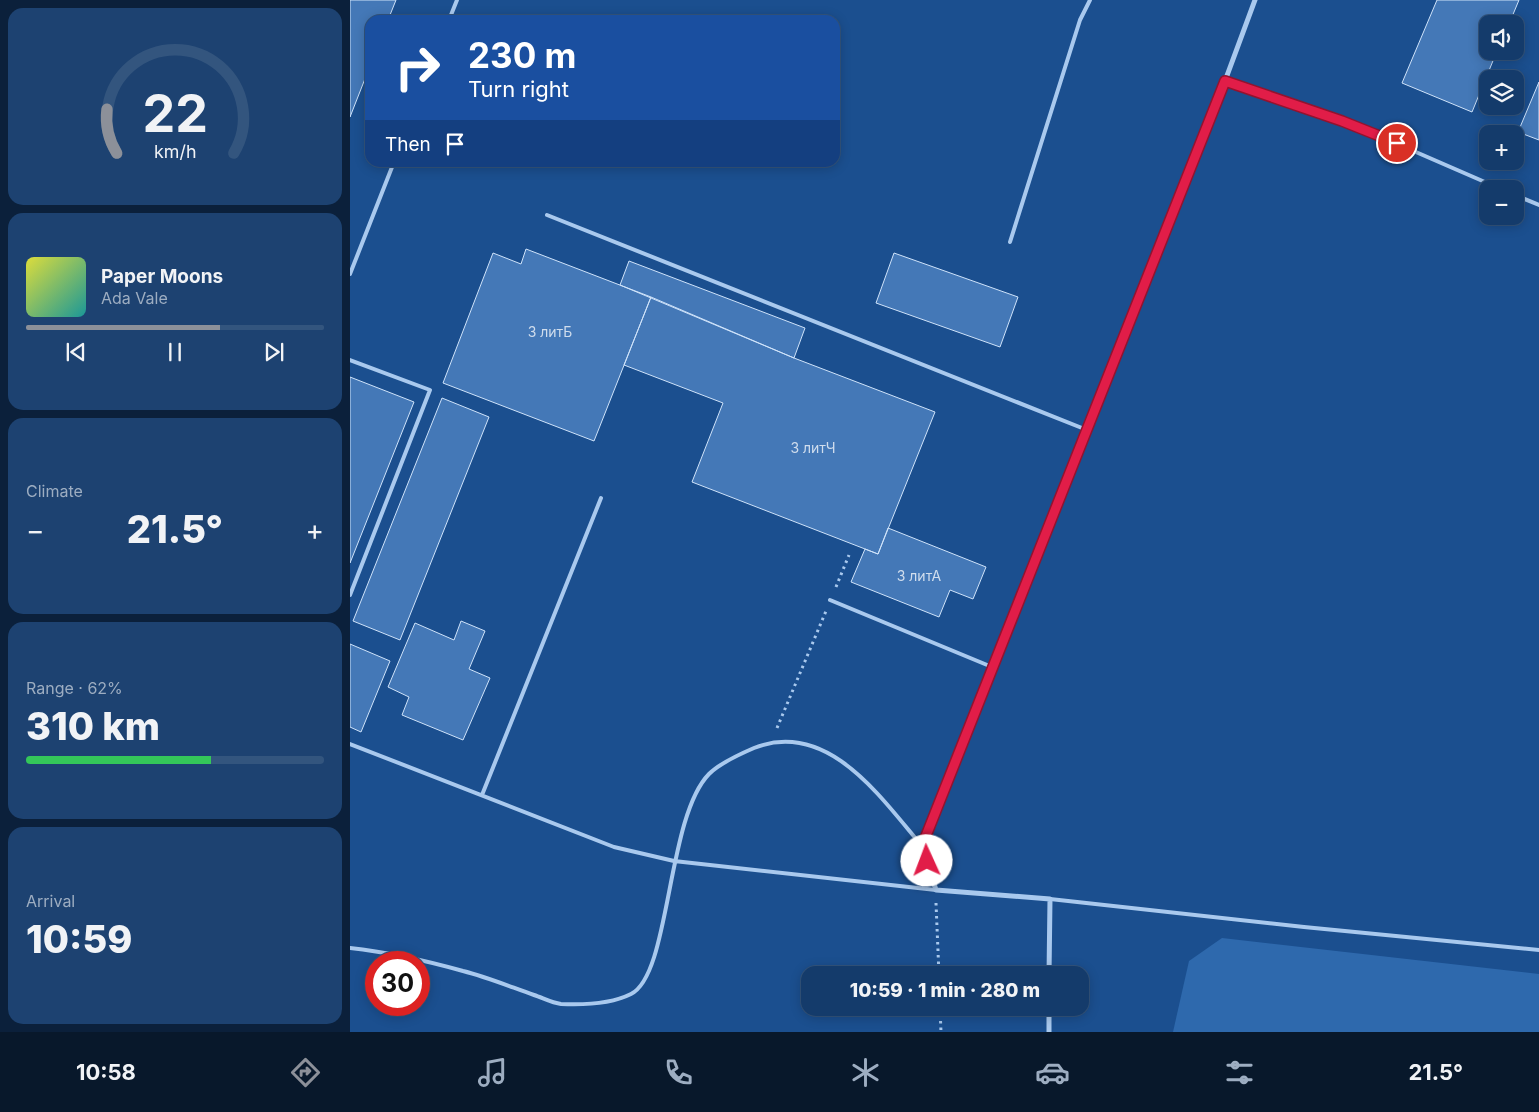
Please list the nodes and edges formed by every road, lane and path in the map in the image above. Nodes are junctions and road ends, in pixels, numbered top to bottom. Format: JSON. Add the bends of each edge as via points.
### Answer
{"nodes":[{"id":1,"x":457,"y":0,"type":"edge"},
{"id":2,"x":1090,"y":0,"type":"edge"},
{"id":3,"x":1255,"y":0,"type":"edge"},
{"id":4,"x":452,"y":15,"type":"edge"},
{"id":5,"x":1225,"y":81,"type":"junction"},
{"id":6,"x":392,"y":167,"type":"edge"},
{"id":7,"x":1480,"y":180,"type":"edge"},
{"id":8,"x":1524,"y":199,"type":"edge"},
{"id":9,"x":1539,"y":205,"type":"edge"},
{"id":10,"x":547,"y":214,"type":"dead end"},
{"id":11,"x":1010,"y":242,"type":"dead end"},
{"id":12,"x":350,"y":274,"type":"edge"},
{"id":13,"x":350,"y":360,"type":"edge"},
{"id":14,"x":1087,"y":430,"type":"junction"},
{"id":15,"x":601,"y":498,"type":"dead end"},
{"id":16,"x":849,"y":556,"type":"dead end"},
{"id":17,"x":350,"y":596,"type":"edge"},
{"id":18,"x":830,"y":600,"type":"junction"},
{"id":19,"x":992,"y":667,"type":"junction"},
{"id":20,"x":772,"y":741,"type":"junction"},
{"id":21,"x":350,"y":744,"type":"edge"},
{"id":22,"x":482,"y":795,"type":"junction"},
{"id":23,"x":922,"y":846,"type":"junction"},
{"id":24,"x":674,"y":861,"type":"junction"},
{"id":25,"x":936,"y":890,"type":"junction"},
{"id":26,"x":1050,"y":898,"type":"junction"},
{"id":27,"x":350,"y":948,"type":"edge"},
{"id":28,"x":1539,"y":950,"type":"edge"},
{"id":29,"x":939,"y":966,"type":"edge"},
{"id":30,"x":1049,"y":966,"type":"edge"},
{"id":31,"x":940,"y":1016,"type":"edge"},
{"id":32,"x":1049,"y":1016,"type":"edge"},
{"id":33,"x":941,"y":1032,"type":"edge"},
{"id":34,"x":1049,"y":1032,"type":"edge"}],
"edges":[{"from":1,"to":4,"type":"lane"},
{"from":2,"to":11,"type":"lane","via":[[1080,20]]},
{"from":3,"to":5,"type":"street"},
{"from":5,"to":7,"type":"lane","via":[[1379,136]]},
{"from":5,"to":14,"type":"street"},
{"from":6,"to":12,"type":"lane"},
{"from":8,"to":9,"type":"lane"},
{"from":10,"to":14,"type":"lane"},
{"from":13,"to":17,"type":"lane","via":[[430,390]]},
{"from":14,"to":19,"type":"street"},
{"from":15,"to":22,"type":"lane"},
{"from":16,"to":18,"type":"path"},
{"from":18,"to":19,"type":"lane"},
{"from":18,"to":20,"type":"path"},
{"from":19,"to":23,"type":"street"},
{"from":20,"to":23,"type":"lane","via":[[803,744],[839,758],[865,779]]},
{"from":20,"to":24,"type":"lane","via":[[742,752],[710,773],[695,793]]},
{"from":21,"to":22,"type":"lane"},
{"from":22,"to":24,"type":"lane","via":[[614,847]]},
{"from":23,"to":25,"type":"street"},
{"from":24,"to":25,"type":"lane"},
{"from":24,"to":27,"type":"lane","via":[[663,923],[649,974],[633,993],[613,1002],[560,1004],[463,971]]},
{"from":25,"to":26,"type":"street"},
{"from":25,"to":29,"type":"path"},
{"from":26,"to":28,"type":"lane","via":[[1304,928]]},
{"from":26,"to":30,"type":"street"},
{"from":31,"to":33,"type":"path"},
{"from":32,"to":34,"type":"street"}]}
